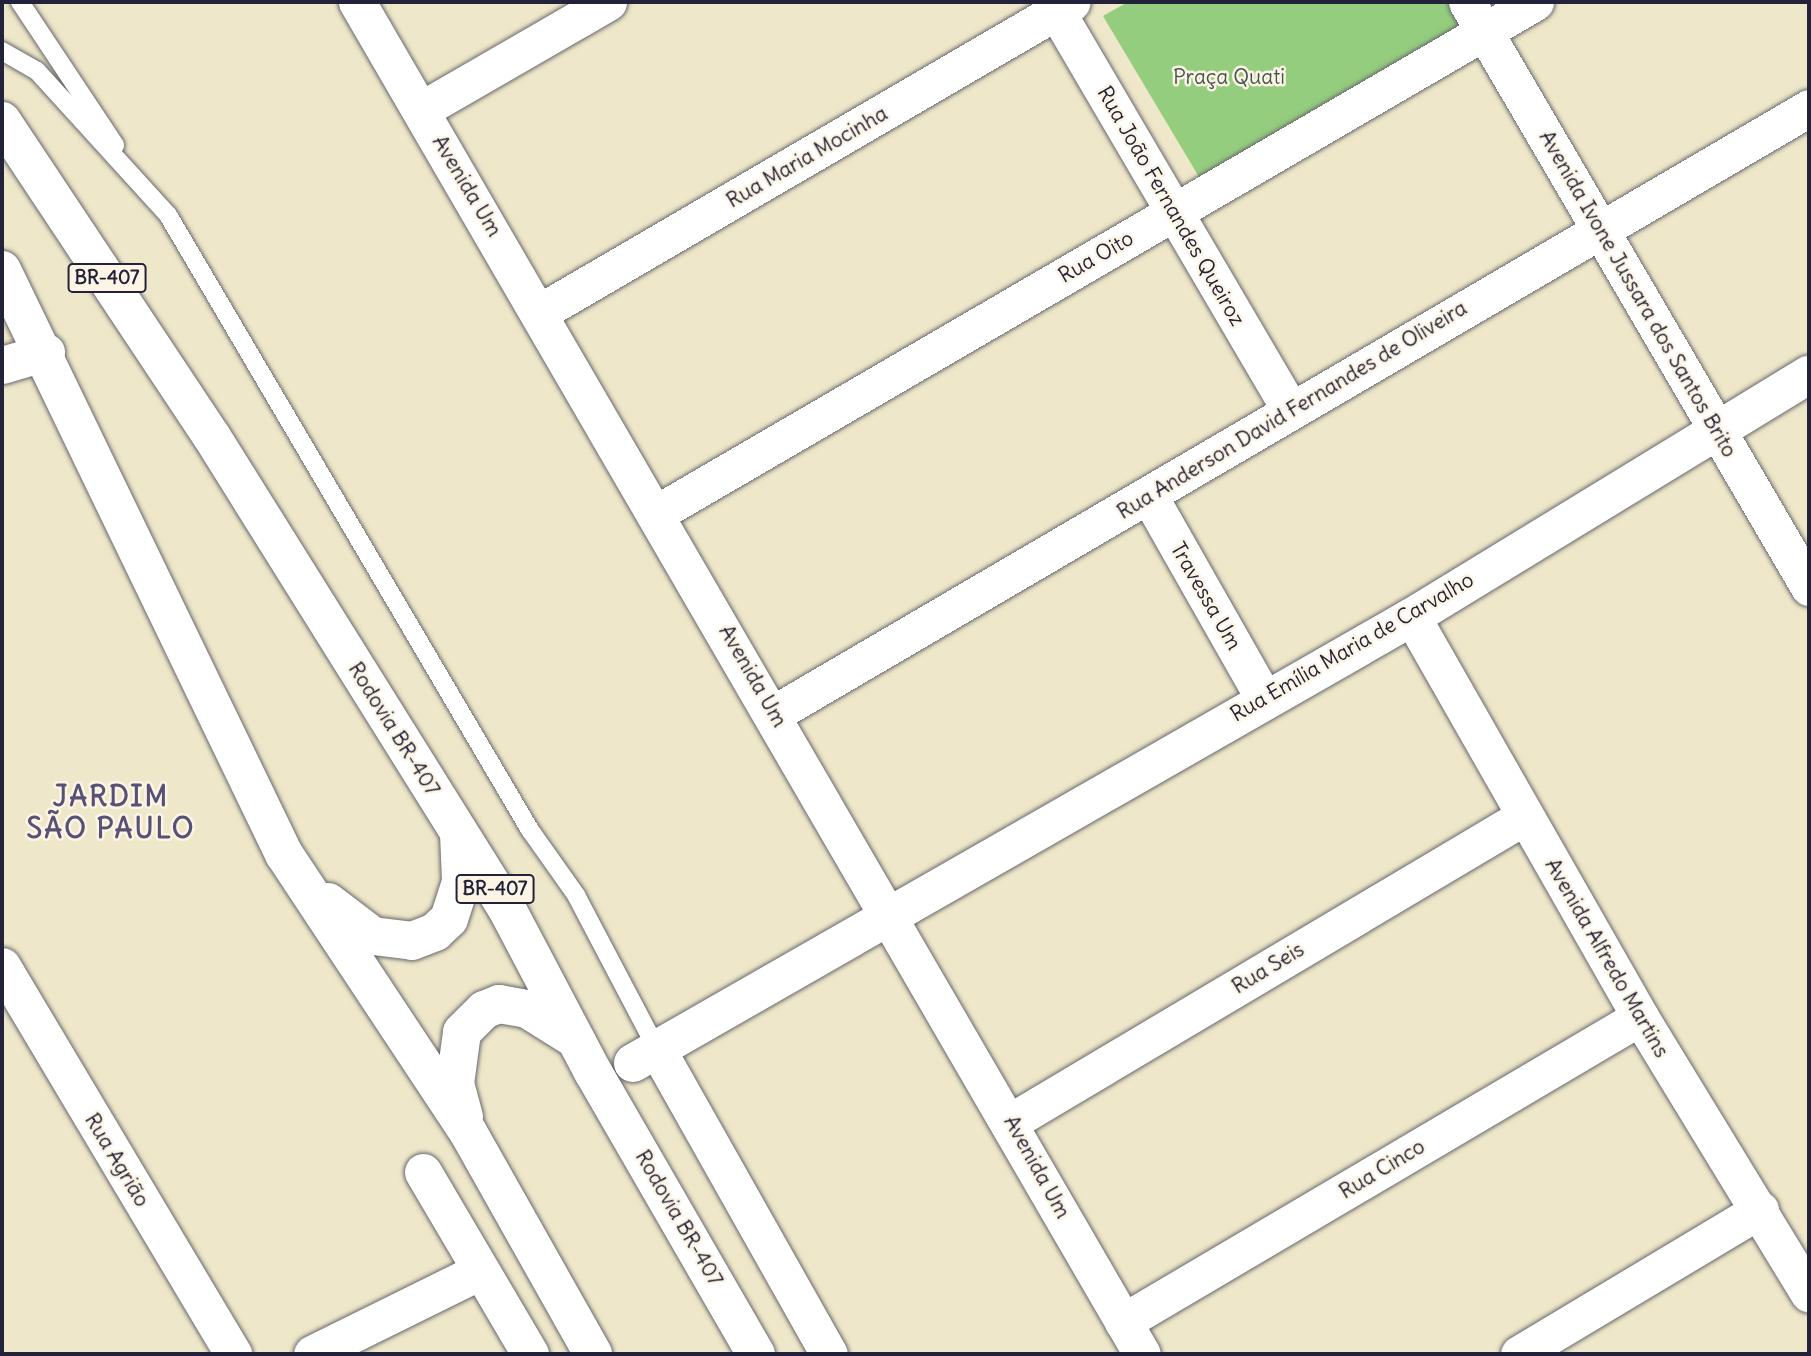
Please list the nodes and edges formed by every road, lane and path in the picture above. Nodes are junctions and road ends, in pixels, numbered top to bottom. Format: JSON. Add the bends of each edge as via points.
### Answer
{"nodes":[{"id":1,"x":20,"y":2,"type":"edge"},
{"id":2,"x":357,"y":2,"type":"edge"},
{"id":3,"x":608,"y":2,"type":"edge"},
{"id":4,"x":1535,"y":2,"type":"edge"},
{"id":5,"x":1059,"y":5,"type":"edge"},
{"id":6,"x":1476,"y":16,"type":"edge"},
{"id":7,"x":2,"y":51,"type":"edge"},
{"id":8,"x":1809,"y":108,"type":"edge"},
{"id":9,"x":421,"y":110,"type":"junction"},
{"id":10,"x":2,"y":121,"type":"edge"},
{"id":11,"x":151,"y":200,"type":"junction"},
{"id":12,"x":1175,"y":211,"type":"junction"},
{"id":13,"x":1597,"y":229,"type":"junction"},
{"id":14,"x":2,"y":270,"type":"edge"},
{"id":15,"x":542,"y":312,"type":"junction"},
{"id":16,"x":46,"y":352,"type":"junction"},
{"id":17,"x":2,"y":365,"type":"edge"},
{"id":18,"x":1809,"y":374,"type":"edge"},
{"id":19,"x":1290,"y":410,"type":"junction"},
{"id":20,"x":1716,"y":427,"type":"junction"},
{"id":21,"x":1149,"y":496,"type":"junction"},
{"id":22,"x":657,"y":513,"type":"junction"},
{"id":23,"x":1809,"y":587,"type":"edge"},
{"id":24,"x":1412,"y":617,"type":"junction"},
{"id":25,"x":1264,"y":697,"type":"junction"},
{"id":26,"x":775,"y":713,"type":"junction"},
{"id":27,"x":1525,"y":816,"type":"junction"},
{"id":28,"x":459,"y":833,"type":"junction"},
{"id":29,"x":284,"y":854,"type":"junction"},
{"id":30,"x":891,"y":912,"type":"junction"},
{"id":31,"x":2,"y":966,"type":"edge"},
{"id":32,"x":1640,"y":1017,"type":"junction"},
{"id":33,"x":579,"y":1043,"type":"junction"},
{"id":34,"x":645,"y":1056,"type":"junction"},
{"id":35,"x":1012,"y":1121,"type":"junction"},
{"id":36,"x":468,"y":1132,"type":"junction"},
{"id":37,"x":423,"y":1172,"type":"dead end"},
{"id":38,"x":1760,"y":1210,"type":"junction"},
{"id":39,"x":478,"y":1272,"type":"junction"},
{"id":40,"x":1809,"y":1294,"type":"edge"},
{"id":41,"x":1123,"y":1322,"type":"junction"},
{"id":42,"x":233,"y":1354,"type":"edge"},
{"id":43,"x":312,"y":1354,"type":"edge"},
{"id":44,"x":530,"y":1354,"type":"edge"},
{"id":45,"x":593,"y":1354,"type":"edge"},
{"id":46,"x":757,"y":1354,"type":"edge"},
{"id":47,"x":829,"y":1354,"type":"edge"},
{"id":48,"x":1142,"y":1354,"type":"edge"},
{"id":49,"x":1519,"y":1354,"type":"edge"}],
"edges":[{"from":1,"to":11,"type":"lane"},
{"from":2,"to":9,"type":"street","name":"Avenida Um"},
{"from":3,"to":9,"type":"street"},
{"from":4,"to":6,"type":"street","name":"Rua Oito"},
{"from":5,"to":12,"type":"street","name":"Rua João Fernandes Queiroz"},
{"from":5,"to":15,"type":"street","name":"Rua Maria Mocinha"},
{"from":6,"to":12,"type":"street","name":"Rua Oito"},
{"from":6,"to":13,"type":"street","name":"Avenida Ivone Jussara dos Santos Brito"},
{"from":7,"to":11,"type":"lane","via":[[37,71]]},
{"from":8,"to":13,"type":"street","name":"Rua Anderson David Fernandes de Oliveira"},
{"from":9,"to":15,"type":"street","name":"Avenida Um"},
{"from":10,"to":28,"type":"main road","name":"Rodovia BR-407","number":"BR-407","via":[[212,437]]},
{"from":11,"to":34,"type":"lane","via":[[202,272],[523,819],[576,895]]},
{"from":12,"to":19,"type":"street","name":"Rua João Fernandes Queiroz"},
{"from":12,"to":22,"type":"street","name":"Rua Oito"},
{"from":13,"to":19,"type":"street","name":"Rua Anderson David Fernandes de Oliveira"},
{"from":13,"to":20,"type":"street","name":"Avenida Ivone Jussara dos Santos Brito"},
{"from":14,"to":16,"type":"main road"},
{"from":15,"to":22,"type":"street","name":"Avenida Um"},
{"from":16,"to":17,"type":"street"},
{"from":16,"to":29,"type":"main road"},
{"from":18,"to":20,"type":"main road","name":"Rua Emília Maria de Carvalho"},
{"from":19,"to":21,"type":"street","name":"Rua Anderson David Fernandes de Oliveira"},
{"from":20,"to":23,"type":"street","name":"Avenida Ivone Jussara dos Santos Brito"},
{"from":20,"to":24,"type":"main road","name":"Rua Emília Maria de Carvalho"},
{"from":21,"to":25,"type":"street","name":"Travessa Um"},
{"from":21,"to":26,"type":"street","name":"Rua Anderson David Fernandes de Oliveira"},
{"from":22,"to":26,"type":"street","name":"Avenida Um"},
{"from":24,"to":25,"type":"main road","name":"Rua Emília Maria de Carvalho"},
{"from":24,"to":27,"type":"street","name":"Avenida Alfredo Martins"},
{"from":25,"to":30,"type":"main road","name":"Rua Emília Maria de Carvalho"},
{"from":26,"to":30,"type":"street","name":"Avenida Um"},
{"from":27,"to":32,"type":"street","name":"Avenida Alfredo Martins"},
{"from":27,"to":35,"type":"street","name":"Rua Seis"},
{"from":28,"to":29,"type":"main road","via":[[461,881],[449,919],[412,941],[373,936],[354,925]]},
{"from":28,"to":33,"type":"main road","name":"Rodovia BR-407","number":"BR-407"},
{"from":29,"to":36,"type":"main road"},
{"from":30,"to":34,"type":"main road","name":"Rua Emília Maria de Carvalho"},
{"from":30,"to":35,"type":"street","name":"Avenida Um"},
{"from":31,"to":42,"type":"street","name":"Rua Agrião"},
{"from":32,"to":38,"type":"street","name":"Avenida Alfredo Martins"},
{"from":32,"to":41,"type":"street","name":"Rua Cinco"},
{"from":33,"to":36,"type":"main road","via":[[527,1009],[484,1010],[462,1032],[457,1056],[456,1084]]},
{"from":33,"to":46,"type":"main road","name":"Rodovia BR-407","number":"BR-407"},
{"from":34,"to":47,"type":"street"},
{"from":35,"to":41,"type":"street","name":"Avenida Um"},
{"from":36,"to":45,"type":"main road"},
{"from":37,"to":39,"type":"street"},
{"from":38,"to":40,"type":"street","name":"Avenida Alfredo Martins"},
{"from":38,"to":49,"type":"street"},
{"from":39,"to":43,"type":"street"},
{"from":39,"to":44,"type":"street"},
{"from":41,"to":48,"type":"street","name":"Avenida Um"}]}
